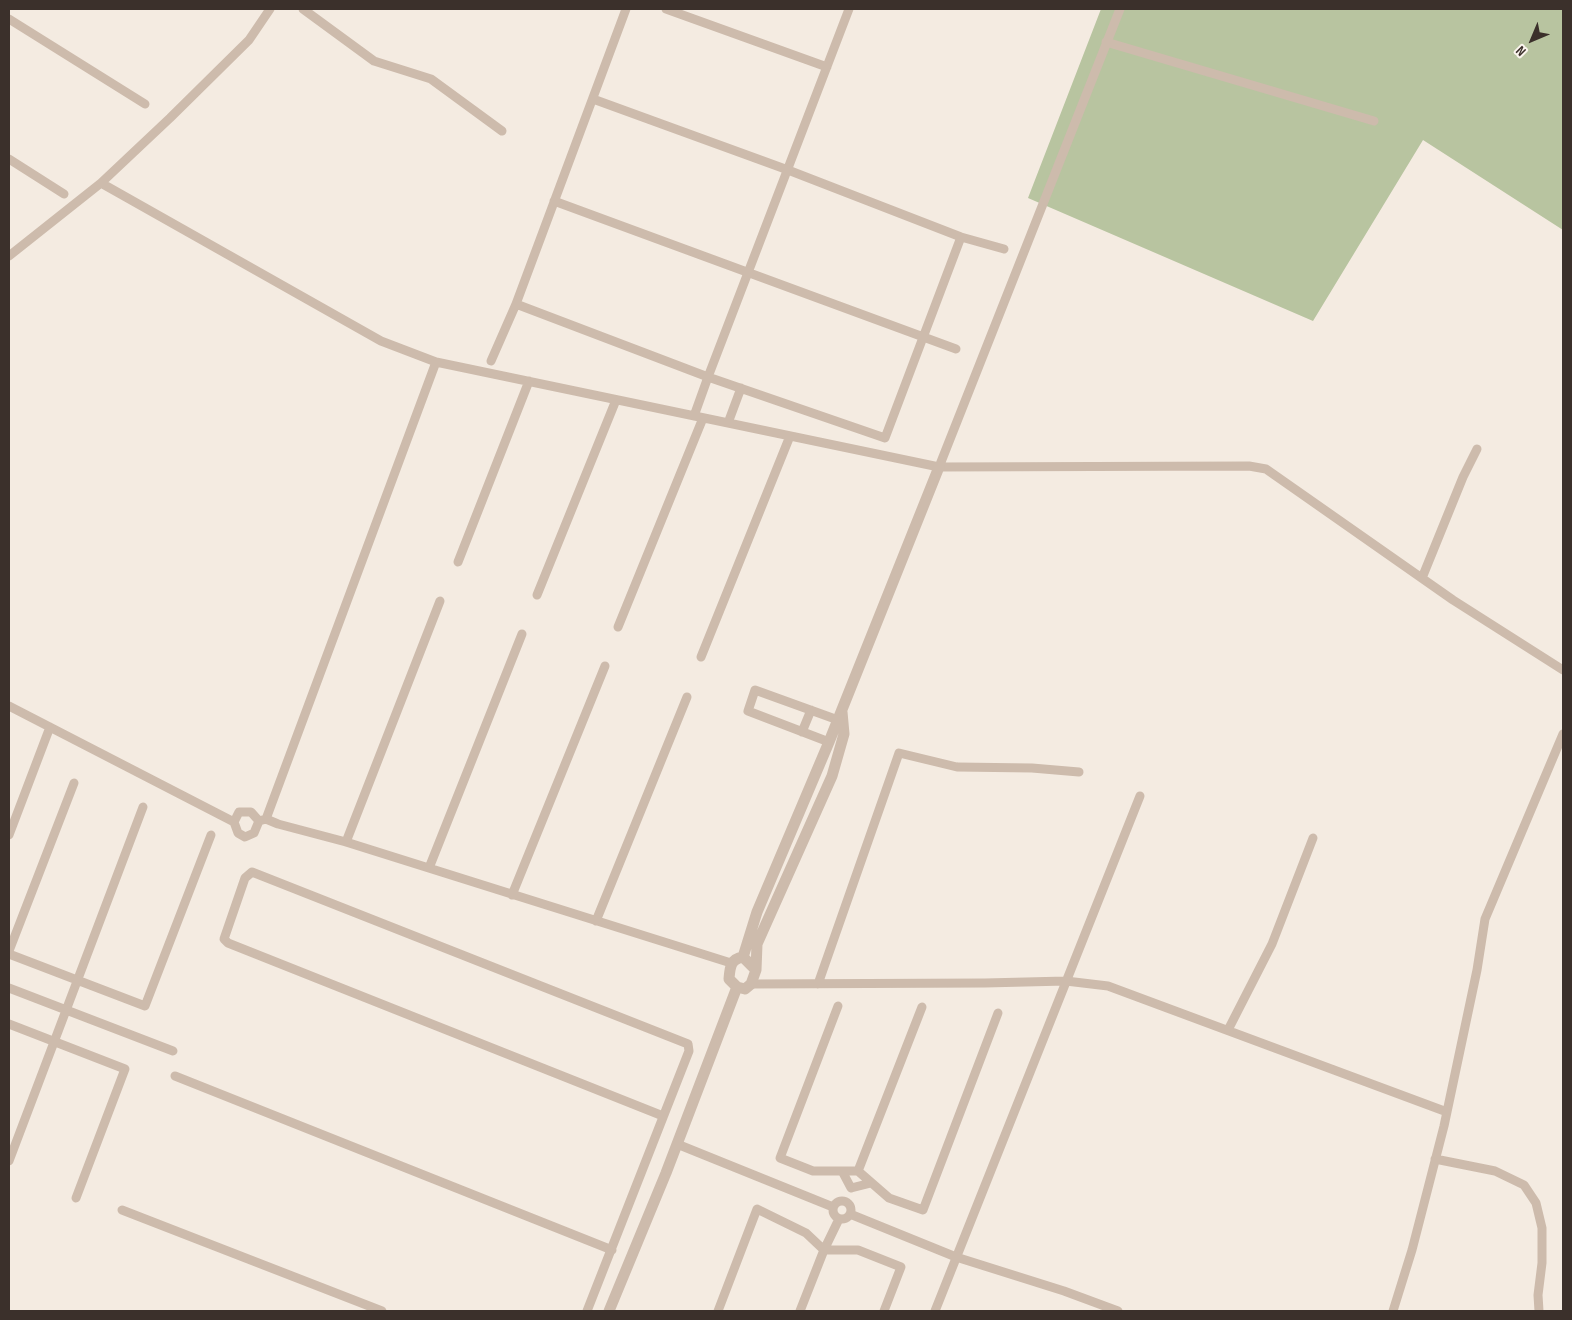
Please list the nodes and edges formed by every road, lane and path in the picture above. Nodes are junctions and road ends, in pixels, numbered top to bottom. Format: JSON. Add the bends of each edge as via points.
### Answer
{"nodes":[{"id":1,"x":270,"y":9,"type":"edge"},
{"id":2,"x":303,"y":9,"type":"edge"},
{"id":3,"x":626,"y":9,"type":"edge"},
{"id":4,"x":666,"y":9,"type":"edge"},
{"id":5,"x":849,"y":9,"type":"edge"},
{"id":6,"x":1120,"y":9,"type":"edge"},
{"id":7,"x":9,"y":19,"type":"edge"},
{"id":8,"x":1106,"y":42,"type":"junction"},
{"id":9,"x":827,"y":67,"type":"junction"},
{"id":10,"x":593,"y":99,"type":"junction"},
{"id":11,"x":145,"y":104,"type":"dead end"},
{"id":12,"x":1374,"y":121,"type":"dead end"},
{"id":13,"x":502,"y":131,"type":"dead end"},
{"id":14,"x":9,"y":159,"type":"edge"},
{"id":15,"x":788,"y":170,"type":"junction"},
{"id":16,"x":101,"y":183,"type":"junction"},
{"id":17,"x":64,"y":194,"type":"dead end"},
{"id":18,"x":554,"y":201,"type":"junction"},
{"id":19,"x":960,"y":237,"type":"junction"},
{"id":20,"x":1004,"y":249,"type":"dead end"},
{"id":21,"x":9,"y":256,"type":"edge"},
{"id":22,"x":749,"y":272,"type":"junction"},
{"id":23,"x":516,"y":304,"type":"junction"},
{"id":24,"x":923,"y":337,"type":"junction"},
{"id":25,"x":956,"y":349,"type":"dead end"},
{"id":26,"x":491,"y":361,"type":"dead end"},
{"id":27,"x":436,"y":362,"type":"junction"},
{"id":28,"x":708,"y":378,"type":"junction"},
{"id":29,"x":529,"y":381,"type":"junction"},
{"id":30,"x":741,"y":388,"type":"junction"},
{"id":31,"x":616,"y":400,"type":"junction"},
{"id":32,"x":699,"y":417,"type":"junction"},
{"id":33,"x":728,"y":423,"type":"junction"},
{"id":34,"x":790,"y":436,"type":"junction"},
{"id":35,"x":1477,"y":449,"type":"dead end"},
{"id":36,"x":938,"y":467,"type":"junction"},
{"id":37,"x":458,"y":562,"type":"dead end"},
{"id":38,"x":1422,"y":578,"type":"junction"},
{"id":39,"x":537,"y":596,"type":"dead end"},
{"id":40,"x":440,"y":601,"type":"dead end"},
{"id":41,"x":618,"y":627,"type":"dead end"},
{"id":42,"x":522,"y":634,"type":"dead end"},
{"id":43,"x":701,"y":657,"type":"dead end"},
{"id":44,"x":605,"y":666,"type":"dead end"},
{"id":45,"x":1563,"y":670,"type":"edge"},
{"id":46,"x":686,"y":697,"type":"dead end"},
{"id":47,"x":9,"y":706,"type":"edge"},
{"id":48,"x":811,"y":710,"type":"junction"},
{"id":49,"x":840,"y":715,"type":"junction"},
{"id":50,"x":50,"y":727,"type":"junction"},
{"id":51,"x":802,"y":732,"type":"junction"},
{"id":52,"x":1563,"y":734,"type":"edge"},
{"id":53,"x":829,"y":742,"type":"junction"},
{"id":54,"x":1079,"y":772,"type":"dead end"},
{"id":55,"x":74,"y":783,"type":"dead end"},
{"id":56,"x":1140,"y":796,"type":"dead end"},
{"id":57,"x":142,"y":808,"type":"dead end"},
{"id":58,"x":263,"y":820,"type":"junction"},
{"id":59,"x":234,"y":822,"type":"junction"},
{"id":60,"x":9,"y":835,"type":"edge"},
{"id":61,"x":211,"y":835,"type":"dead end"},
{"id":62,"x":1313,"y":838,"type":"dead end"},
{"id":63,"x":346,"y":842,"type":"junction"},
{"id":64,"x":429,"y":868,"type":"junction"},
{"id":65,"x":512,"y":895,"type":"junction"},
{"id":66,"x":596,"y":921,"type":"junction"},
{"id":67,"x":9,"y":953,"type":"edge"},
{"id":68,"x":743,"y":957,"type":"junction"},
{"id":69,"x":731,"y":963,"type":"junction"},
{"id":70,"x":756,"y":970,"type":"junction"},
{"id":71,"x":77,"y":980,"type":"junction"},
{"id":72,"x":1066,"y":981,"type":"junction"},
{"id":73,"x":751,"y":984,"type":"junction"},
{"id":74,"x":818,"y":984,"type":"junction"},
{"id":75,"x":737,"y":987,"type":"junction"},
{"id":76,"x":9,"y":988,"type":"edge"},
{"id":77,"x":838,"y":1006,"type":"dead end"},
{"id":78,"x":922,"y":1007,"type":"dead end"},
{"id":79,"x":66,"y":1010,"type":"junction"},
{"id":80,"x":998,"y":1013,"type":"dead end"},
{"id":81,"x":9,"y":1024,"type":"edge"},
{"id":82,"x":1228,"y":1030,"type":"junction"},
{"id":83,"x":54,"y":1041,"type":"junction"},
{"id":84,"x":173,"y":1050,"type":"dead end"},
{"id":85,"x":175,"y":1076,"type":"dead end"},
{"id":86,"x":1447,"y":1112,"type":"junction"},
{"id":87,"x":663,"y":1116,"type":"junction"},
{"id":88,"x":677,"y":1144,"type":"junction"},
{"id":89,"x":1435,"y":1159,"type":"junction"},
{"id":90,"x":9,"y":1161,"type":"edge"},
{"id":91,"x":842,"y":1171,"type":"junction"},
{"id":92,"x":858,"y":1171,"type":"junction"},
{"id":93,"x":871,"y":1183,"type":"junction"},
{"id":94,"x":851,"y":1188,"type":"junction"},
{"id":95,"x":76,"y":1198,"type":"dead end"},
{"id":96,"x":845,"y":1202,"type":"junction"},
{"id":97,"x":833,"y":1207,"type":"junction"},
{"id":98,"x":122,"y":1210,"type":"dead end"},
{"id":99,"x":850,"y":1214,"type":"junction"},
{"id":100,"x":839,"y":1219,"type":"junction"},
{"id":101,"x":612,"y":1250,"type":"junction"},
{"id":102,"x":824,"y":1250,"type":"junction"},
{"id":103,"x":956,"y":1257,"type":"junction"},
{"id":104,"x":382,"y":1311,"type":"edge"},
{"id":105,"x":587,"y":1311,"type":"edge"},
{"id":106,"x":610,"y":1311,"type":"edge"},
{"id":107,"x":718,"y":1311,"type":"edge"},
{"id":108,"x":800,"y":1311,"type":"edge"},
{"id":109,"x":884,"y":1311,"type":"edge"},
{"id":110,"x":935,"y":1311,"type":"edge"},
{"id":111,"x":1118,"y":1311,"type":"edge"},
{"id":112,"x":1393,"y":1311,"type":"edge"},
{"id":113,"x":1539,"y":1311,"type":"edge"}],
"edges":[{"from":1,"to":16,"type":"street","via":[[249,40]]},
{"from":2,"to":13,"type":"street","via":[[374,61],[431,79]]},
{"from":3,"to":10,"type":"street"},
{"from":4,"to":9,"type":"street"},
{"from":5,"to":9,"type":"street"},
{"from":6,"to":8,"type":"street"},
{"from":7,"to":11,"type":"street"},
{"from":8,"to":12,"type":"street"},
{"from":8,"to":36,"type":"street"},
{"from":9,"to":15,"type":"street"},
{"from":10,"to":15,"type":"street"},
{"from":10,"to":18,"type":"street"},
{"from":14,"to":17,"type":"street"},
{"from":15,"to":19,"type":"street"},
{"from":15,"to":22,"type":"street"},
{"from":16,"to":21,"type":"street"},
{"from":16,"to":27,"type":"street","via":[[381,341]]},
{"from":18,"to":22,"type":"street"},
{"from":18,"to":23,"type":"street"},
{"from":19,"to":20,"type":"street"},
{"from":19,"to":24,"type":"street"},
{"from":22,"to":24,"type":"street"},
{"from":22,"to":28,"type":"street"},
{"from":23,"to":26,"type":"street"},
{"from":23,"to":28,"type":"street"},
{"from":24,"to":25,"type":"street"},
{"from":24,"to":30,"type":"street","via":[[885,438]]},
{"from":27,"to":29,"type":"street"},
{"from":27,"to":58,"type":"street"},
{"from":28,"to":30,"type":"street"},
{"from":28,"to":32,"type":"street"},
{"from":29,"to":31,"type":"street"},
{"from":29,"to":37,"type":"street"},
{"from":30,"to":33,"type":"street"},
{"from":31,"to":32,"type":"street"},
{"from":31,"to":39,"type":"street"},
{"from":32,"to":33,"type":"street"},
{"from":32,"to":41,"type":"street"},
{"from":33,"to":34,"type":"street"},
{"from":34,"to":36,"type":"street"},
{"from":34,"to":43,"type":"street"},
{"from":35,"to":38,"type":"street","via":[[1462,477]]},
{"from":36,"to":38,"type":"street","via":[[1249,466],[1266,469]]},
{"from":36,"to":49,"type":"street"},
{"from":38,"to":45,"type":"street"},
{"from":40,"to":63,"type":"street"},
{"from":42,"to":64,"type":"street"},
{"from":44,"to":65,"type":"street"},
{"from":46,"to":66,"type":"street"},
{"from":47,"to":50,"type":"street"},
{"from":48,"to":49,"type":"street"},
{"from":48,"to":51,"type":"street"},
{"from":48,"to":51,"type":"street","via":[[755,690],[748,711]]},
{"from":49,"to":53,"type":"street"},
{"from":49,"to":70,"type":"street","via":[[844,734],[832,776],[757,944]]},
{"from":50,"to":59,"type":"street"},
{"from":50,"to":60,"type":"street"},
{"from":51,"to":53,"type":"street"},
{"from":52,"to":86,"type":"street","via":[[1485,919]]},
{"from":53,"to":68,"type":"street","via":[[757,912]]},
{"from":54,"to":74,"type":"street","via":[[957,768],[899,753]]},
{"from":55,"to":67,"type":"street"},
{"from":56,"to":72,"type":"street"},
{"from":57,"to":71,"type":"street"},
{"from":58,"to":59,"type":"street","via":[[252,812],[240,812]]},
{"from":58,"to":59,"type":"street","via":[[254,833],[245,837],[238,833]]},
{"from":58,"to":63,"type":"street"},
{"from":61,"to":71,"type":"street","via":[[145,1006]]},
{"from":62,"to":82,"type":"street","via":[[1272,944]]},
{"from":63,"to":64,"type":"street"},
{"from":64,"to":65,"type":"street"},
{"from":65,"to":66,"type":"street"},
{"from":66,"to":69,"type":"street"},
{"from":67,"to":71,"type":"street"},
{"from":68,"to":69,"type":"street"},
{"from":68,"to":70,"type":"street"},
{"from":69,"to":75,"type":"street","via":[[729,979]]},
{"from":70,"to":73,"type":"street"},
{"from":71,"to":79,"type":"street"},
{"from":72,"to":74,"type":"street"},
{"from":72,"to":82,"type":"street","via":[[1108,986]]},
{"from":72,"to":103,"type":"street"},
{"from":73,"to":74,"type":"street"},
{"from":73,"to":75,"type":"street","via":[[745,989]]},
{"from":75,"to":88,"type":"street"},
{"from":76,"to":79,"type":"street"},
{"from":77,"to":91,"type":"street","via":[[780,1158],[813,1171]]},
{"from":78,"to":92,"type":"street"},
{"from":79,"to":83,"type":"street"},
{"from":79,"to":84,"type":"street"},
{"from":80,"to":93,"type":"street","via":[[923,1210],[889,1198]]},
{"from":81,"to":83,"type":"street"},
{"from":82,"to":86,"type":"street"},
{"from":83,"to":90,"type":"street"},
{"from":83,"to":95,"type":"street","via":[[125,1069]]},
{"from":85,"to":101,"type":"street"},
{"from":86,"to":89,"type":"street"},
{"from":87,"to":87,"type":"street","via":[[689,1051],[688,1044],[252,872],[245,878],[224,939],[228,944]]},
{"from":87,"to":101,"type":"street"},
{"from":88,"to":97,"type":"street"},
{"from":88,"to":106,"type":"street"},
{"from":89,"to":112,"type":"street"},
{"from":89,"to":113,"type":"street","via":[[1495,1171],[1524,1185],[1536,1203],[1542,1228]]},
{"from":91,"to":92,"type":"street"},
{"from":91,"to":94,"type":"street"},
{"from":92,"to":93,"type":"street"},
{"from":93,"to":94,"type":"street"},
{"from":94,"to":96,"type":"street"},
{"from":96,"to":97,"type":"street","via":[[840,1201]]},
{"from":96,"to":99,"type":"street","via":[[851,1209]]},
{"from":97,"to":100,"type":"street"},
{"from":98,"to":104,"type":"street"},
{"from":99,"to":100,"type":"street","via":[[848,1218]]},
{"from":99,"to":103,"type":"street"},
{"from":100,"to":102,"type":"street"},
{"from":101,"to":105,"type":"street"},
{"from":102,"to":107,"type":"street","via":[[806,1233],[757,1209]]},
{"from":102,"to":108,"type":"street"},
{"from":102,"to":109,"type":"street","via":[[858,1250],[901,1267]]},
{"from":103,"to":110,"type":"street"},
{"from":103,"to":111,"type":"street"}]}
